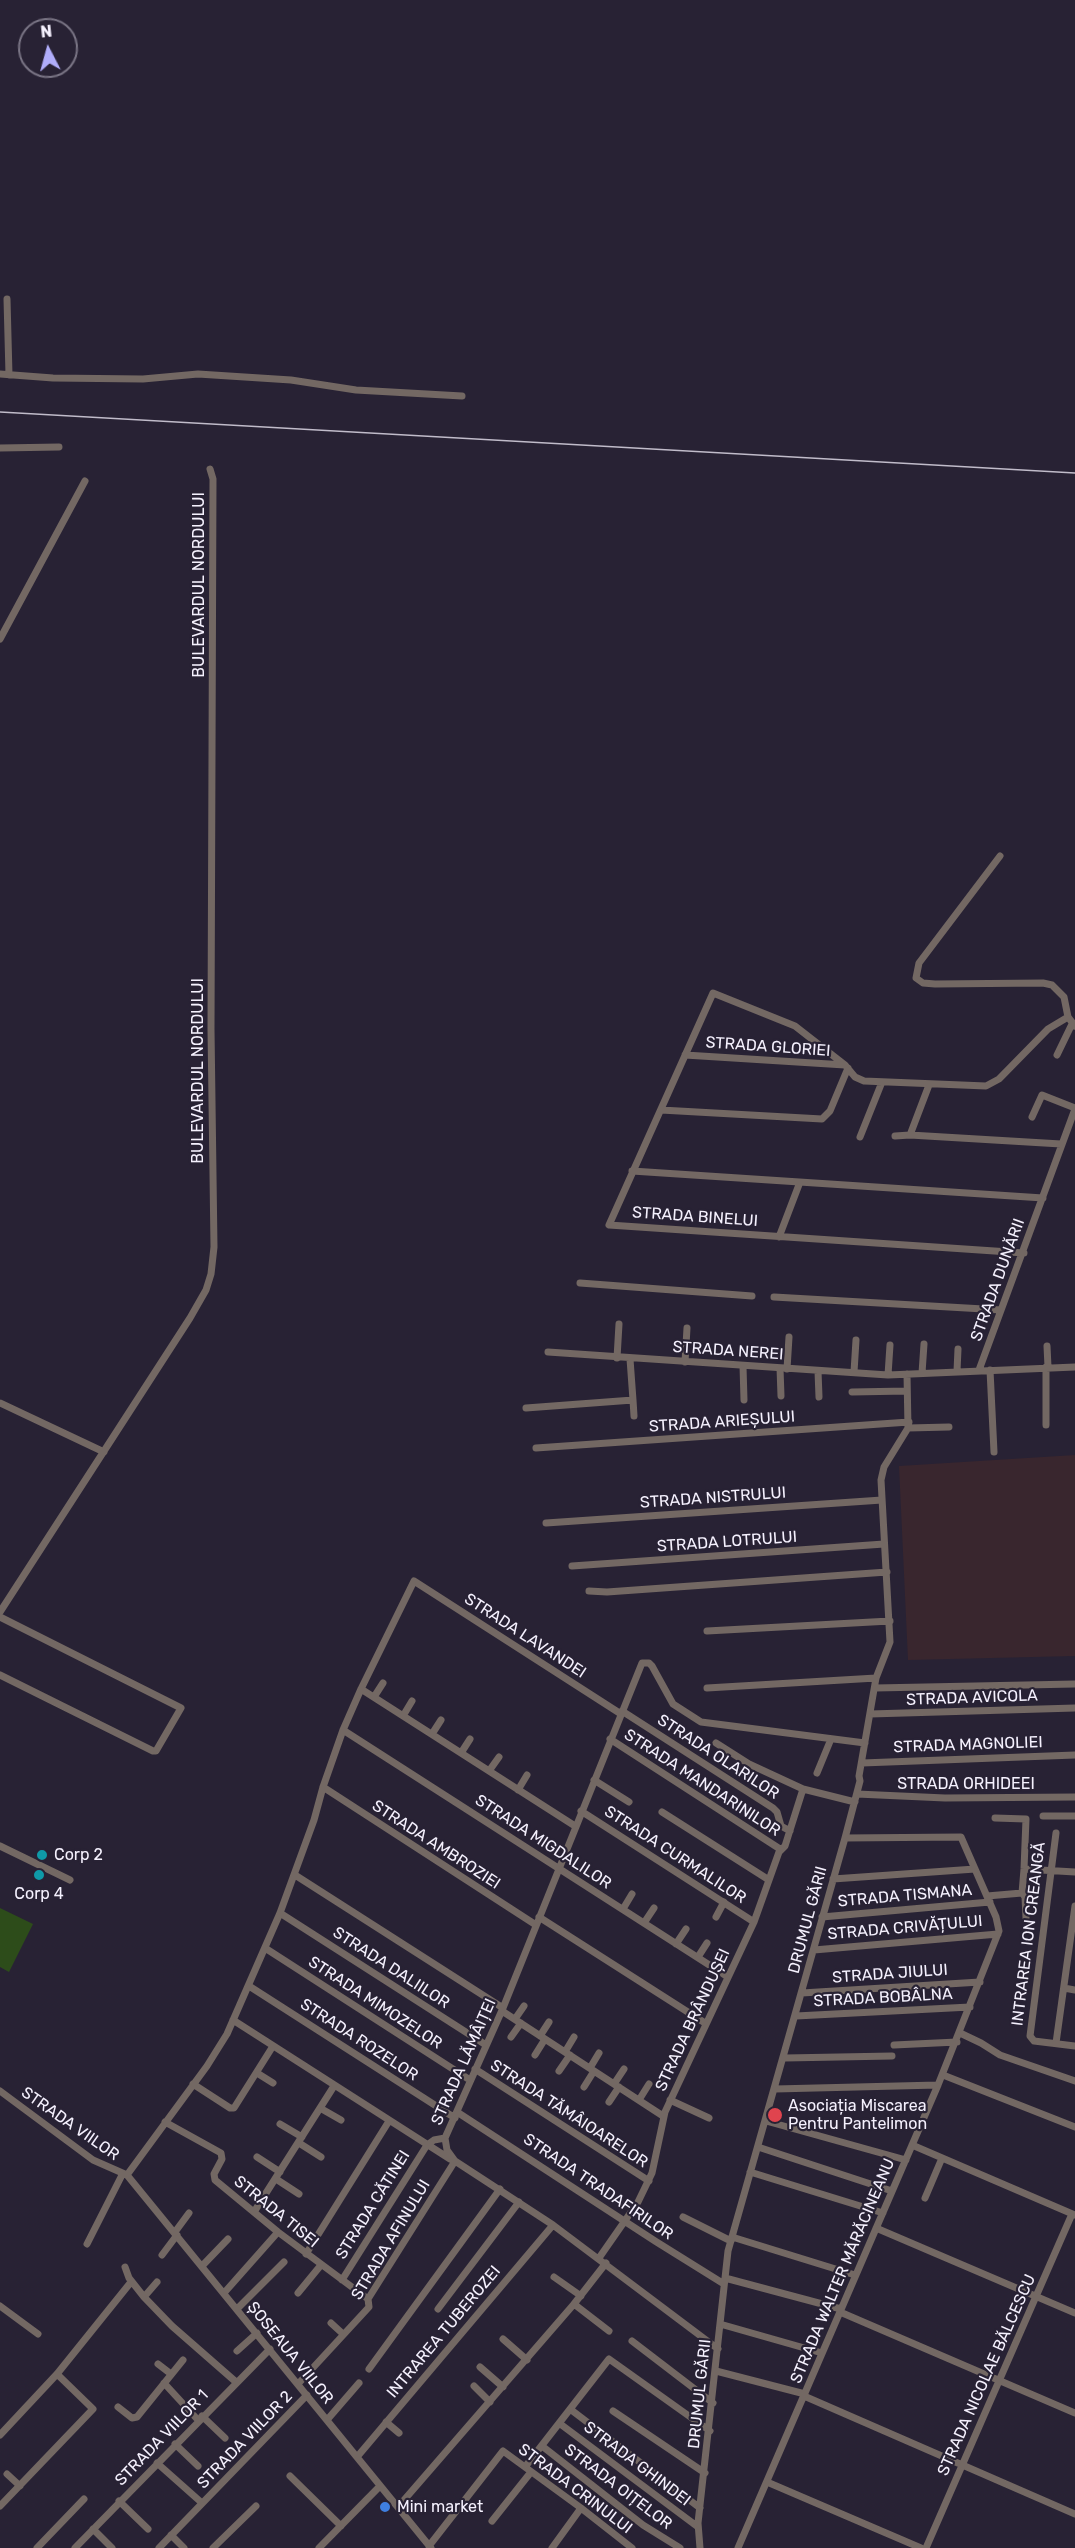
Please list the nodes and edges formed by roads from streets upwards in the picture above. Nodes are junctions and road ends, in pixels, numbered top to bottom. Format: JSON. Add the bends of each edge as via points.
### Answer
{"nodes":[{"id":1,"x":7,"y":299,"type":"dead end"},
{"id":2,"x":0,"y":374,"type":"edge"},
{"id":3,"x":9,"y":375,"type":"junction"},
{"id":4,"x":462,"y":396,"type":"dead end"},
{"id":5,"x":59,"y":447,"type":"dead end"},
{"id":6,"x":0,"y":448,"type":"edge"},
{"id":7,"x":210,"y":469,"type":"dead end"},
{"id":8,"x":85,"y":481,"type":"dead end"},
{"id":9,"x":0,"y":639,"type":"edge"},
{"id":10,"x":1000,"y":856,"type":"dead end"},
{"id":11,"x":1068,"y":1017,"type":"junction"},
{"id":12,"x":1074,"y":1025,"type":"edge"},
{"id":13,"x":685,"y":1055,"type":"junction"},
{"id":14,"x":1057,"y":1055,"type":"dead end"},
{"id":15,"x":847,"y":1066,"type":"junction"},
{"id":16,"x":882,"y":1082,"type":"junction"},
{"id":17,"x":929,"y":1085,"type":"junction"},
{"id":18,"x":1075,"y":1108,"type":"edge"},
{"id":19,"x":661,"y":1110,"type":"junction"},
{"id":20,"x":1032,"y":1117,"type":"dead end"},
{"id":21,"x":910,"y":1135,"type":"junction"},
{"id":22,"x":896,"y":1136,"type":"dead end"},
{"id":23,"x":860,"y":1137,"type":"dead end"},
{"id":24,"x":1061,"y":1144,"type":"junction"},
{"id":25,"x":632,"y":1171,"type":"junction"},
{"id":26,"x":800,"y":1182,"type":"junction"},
{"id":27,"x":1043,"y":1198,"type":"junction"},
{"id":28,"x":778,"y":1236,"type":"junction"},
{"id":29,"x":1023,"y":1252,"type":"junction"},
{"id":30,"x":580,"y":1283,"type":"dead end"},
{"id":31,"x":752,"y":1296,"type":"dead end"},
{"id":32,"x":774,"y":1297,"type":"dead end"},
{"id":33,"x":1001,"y":1310,"type":"junction"},
{"id":34,"x":619,"y":1324,"type":"dead end"},
{"id":35,"x":687,"y":1328,"type":"dead end"},
{"id":36,"x":789,"y":1337,"type":"dead end"},
{"id":37,"x":856,"y":1340,"type":"dead end"},
{"id":38,"x":924,"y":1344,"type":"dead end"},
{"id":39,"x":890,"y":1345,"type":"dead end"},
{"id":40,"x":1047,"y":1346,"type":"dead end"},
{"id":41,"x":958,"y":1349,"type":"dead end"},
{"id":42,"x":548,"y":1352,"type":"dead end"},
{"id":43,"x":617,"y":1358,"type":"junction"},
{"id":44,"x":630,"y":1359,"type":"junction"},
{"id":45,"x":685,"y":1362,"type":"junction"},
{"id":46,"x":742,"y":1366,"type":"junction"},
{"id":47,"x":1047,"y":1367,"type":"junction"},
{"id":48,"x":1075,"y":1367,"type":"edge"},
{"id":49,"x":783,"y":1368,"type":"junction"},
{"id":50,"x":979,"y":1370,"type":"junction"},
{"id":51,"x":990,"y":1370,"type":"junction"},
{"id":52,"x":818,"y":1371,"type":"junction"},
{"id":53,"x":957,"y":1371,"type":"junction"},
{"id":54,"x":854,"y":1372,"type":"junction"},
{"id":55,"x":922,"y":1373,"type":"junction"},
{"id":56,"x":907,"y":1374,"type":"junction"},
{"id":57,"x":888,"y":1375,"type":"junction"},
{"id":58,"x":907,"y":1391,"type":"junction"},
{"id":59,"x":852,"y":1392,"type":"dead end"},
{"id":60,"x":781,"y":1396,"type":"dead end"},
{"id":61,"x":819,"y":1397,"type":"dead end"},
{"id":62,"x":744,"y":1400,"type":"dead end"},
{"id":63,"x":633,"y":1401,"type":"junction"},
{"id":64,"x":0,"y":1403,"type":"edge"},
{"id":65,"x":526,"y":1408,"type":"dead end"},
{"id":66,"x":634,"y":1416,"type":"dead end"},
{"id":67,"x":909,"y":1425,"type":"junction"},
{"id":68,"x":1046,"y":1425,"type":"dead end"},
{"id":69,"x":949,"y":1426,"type":"dead end"},
{"id":70,"x":536,"y":1448,"type":"dead end"},
{"id":71,"x":104,"y":1452,"type":"junction"},
{"id":72,"x":994,"y":1452,"type":"dead end"},
{"id":73,"x":882,"y":1500,"type":"junction"},
{"id":74,"x":546,"y":1523,"type":"dead end"},
{"id":75,"x":884,"y":1544,"type":"junction"},
{"id":76,"x":572,"y":1566,"type":"dead end"},
{"id":77,"x":887,"y":1572,"type":"junction"},
{"id":78,"x":589,"y":1591,"type":"dead end"},
{"id":79,"x":0,"y":1612,"type":"edge"},
{"id":80,"x":0,"y":1617,"type":"edge"},
{"id":81,"x":890,"y":1621,"type":"junction"},
{"id":82,"x":707,"y":1631,"type":"dead end"},
{"id":83,"x":0,"y":1675,"type":"edge"},
{"id":84,"x":876,"y":1678,"type":"junction"},
{"id":85,"x":383,"y":1683,"type":"dead end"},
{"id":86,"x":1075,"y":1684,"type":"edge"},
{"id":87,"x":707,"y":1688,"type":"dead end"},
{"id":88,"x":874,"y":1688,"type":"junction"},
{"id":89,"x":361,"y":1689,"type":"junction"},
{"id":90,"x":374,"y":1697,"type":"junction"},
{"id":91,"x":412,"y":1701,"type":"dead end"},
{"id":92,"x":1075,"y":1708,"type":"edge"},
{"id":93,"x":622,"y":1712,"type":"junction"},
{"id":94,"x":870,"y":1714,"type":"junction"},
{"id":95,"x":403,"y":1716,"type":"junction"},
{"id":96,"x":441,"y":1720,"type":"dead end"},
{"id":97,"x":343,"y":1730,"type":"junction"},
{"id":98,"x":432,"y":1734,"type":"junction"},
{"id":99,"x":470,"y":1739,"type":"dead end"},
{"id":100,"x":610,"y":1739,"type":"junction"},
{"id":101,"x":831,"y":1739,"type":"junction"},
{"id":102,"x":716,"y":1743,"type":"dead end"},
{"id":103,"x":865,"y":1743,"type":"junction"},
{"id":104,"x":461,"y":1753,"type":"junction"},
{"id":105,"x":1075,"y":1755,"type":"edge"},
{"id":106,"x":499,"y":1757,"type":"dead end"},
{"id":107,"x":862,"y":1763,"type":"junction"},
{"id":108,"x":489,"y":1771,"type":"junction"},
{"id":109,"x":817,"y":1773,"type":"dead end"},
{"id":110,"x":527,"y":1776,"type":"dead end"},
{"id":111,"x":594,"y":1780,"type":"junction"},
{"id":112,"x":323,"y":1787,"type":"junction"},
{"id":113,"x":803,"y":1789,"type":"junction"},
{"id":114,"x":518,"y":1790,"type":"junction"},
{"id":115,"x":1075,"y":1797,"type":"edge"},
{"id":116,"x":856,"y":1798,"type":"junction"},
{"id":117,"x":629,"y":1802,"type":"dead end"},
{"id":118,"x":581,"y":1811,"type":"junction"},
{"id":119,"x":662,"y":1812,"type":"dead end"},
{"id":120,"x":1043,"y":1816,"type":"dead end"},
{"id":121,"x":1075,"y":1816,"type":"edge"},
{"id":122,"x":995,"y":1818,"type":"dead end"},
{"id":123,"x":575,"y":1826,"type":"junction"},
{"id":124,"x":790,"y":1831,"type":"junction"},
{"id":125,"x":1056,"y":1833,"type":"dead end"},
{"id":126,"x":846,"y":1838,"type":"junction"},
{"id":127,"x":0,"y":1846,"type":"edge"},
{"id":128,"x":780,"y":1849,"type":"junction"},
{"id":129,"x":558,"y":1868,"type":"junction"},
{"id":130,"x":975,"y":1869,"type":"junction"},
{"id":131,"x":1024,"y":1869,"type":"junction"},
{"id":132,"x":1051,"y":1870,"type":"junction"},
{"id":133,"x":1075,"y":1872,"type":"edge"},
{"id":134,"x":295,"y":1875,"type":"junction"},
{"id":135,"x":833,"y":1879,"type":"junction"},
{"id":136,"x":70,"y":1880,"type":"dead end"},
{"id":137,"x":769,"y":1880,"type":"junction"},
{"id":138,"x":1022,"y":1893,"type":"junction"},
{"id":139,"x":632,"y":1894,"type":"dead end"},
{"id":140,"x":988,"y":1899,"type":"junction"},
{"id":141,"x":724,"y":1902,"type":"junction"},
{"id":142,"x":1075,"y":1906,"type":"edge"},
{"id":143,"x":654,"y":1908,"type":"dead end"},
{"id":144,"x":623,"y":1909,"type":"junction"},
{"id":145,"x":280,"y":1913,"type":"junction"},
{"id":146,"x":539,"y":1917,"type":"junction"},
{"id":147,"x":716,"y":1917,"type":"dead end"},
{"id":148,"x":822,"y":1917,"type":"junction"},
{"id":149,"x":1026,"y":1918,"type":"dead end"},
{"id":150,"x":754,"y":1922,"type":"junction"},
{"id":151,"x":644,"y":1923,"type":"junction"},
{"id":152,"x":536,"y":1925,"type":"junction"},
{"id":153,"x":686,"y":1929,"type":"dead end"},
{"id":154,"x":998,"y":1934,"type":"junction"},
{"id":155,"x":707,"y":1943,"type":"dead end"},
{"id":156,"x":676,"y":1944,"type":"junction"},
{"id":157,"x":266,"y":1948,"type":"junction"},
{"id":158,"x":814,"y":1950,"type":"junction"},
{"id":159,"x":698,"y":1958,"type":"junction"},
{"id":160,"x":729,"y":1977,"type":"junction"},
{"id":161,"x":980,"y":1982,"type":"junction"},
{"id":162,"x":249,"y":1986,"type":"junction"},
{"id":163,"x":1064,"y":1988,"type":"junction"},
{"id":164,"x":1075,"y":1990,"type":"edge"},
{"id":165,"x":802,"y":1993,"type":"junction"},
{"id":166,"x":524,"y":2006,"type":"dead end"},
{"id":167,"x":970,"y":2007,"type":"junction"},
{"id":168,"x":503,"y":2009,"type":"junction"},
{"id":169,"x":796,"y":2016,"type":"junction"},
{"id":170,"x":233,"y":2020,"type":"junction"},
{"id":171,"x":518,"y":2021,"type":"junction"},
{"id":172,"x":549,"y":2022,"type":"dead end"},
{"id":173,"x":705,"y":2023,"type":"junction"},
{"id":174,"x":960,"y":2033,"type":"junction"},
{"id":175,"x":511,"y":2037,"type":"dead end"},
{"id":176,"x":543,"y":2037,"type":"junction"},
{"id":177,"x":574,"y":2037,"type":"dead end"},
{"id":178,"x":957,"y":2042,"type":"junction"},
{"id":179,"x":1056,"y":2043,"type":"junction"},
{"id":180,"x":486,"y":2045,"type":"junction"},
{"id":181,"x":894,"y":2045,"type":"dead end"},
{"id":182,"x":273,"y":2046,"type":"junction"},
{"id":183,"x":1075,"y":2046,"type":"edge"},
{"id":184,"x":567,"y":2053,"type":"junction"},
{"id":185,"x":599,"y":2054,"type":"dead end"},
{"id":186,"x":535,"y":2055,"type":"dead end"},
{"id":187,"x":892,"y":2056,"type":"dead end"},
{"id":188,"x":784,"y":2058,"type":"junction"},
{"id":189,"x":475,"y":2069,"type":"junction"},
{"id":190,"x":592,"y":2069,"type":"junction"},
{"id":191,"x":624,"y":2069,"type":"dead end"},
{"id":192,"x":559,"y":2071,"type":"dead end"},
{"id":193,"x":257,"y":2073,"type":"junction"},
{"id":194,"x":943,"y":2075,"type":"junction"},
{"id":195,"x":470,"y":2080,"type":"junction"},
{"id":196,"x":1075,"y":2081,"type":"edge"},
{"id":197,"x":273,"y":2083,"type":"dead end"},
{"id":198,"x":193,"y":2084,"type":"junction"},
{"id":199,"x":649,"y":2084,"type":"dead end"},
{"id":200,"x":617,"y":2085,"type":"junction"},
{"id":201,"x":938,"y":2085,"type":"junction"},
{"id":202,"x":334,"y":2086,"type":"junction"},
{"id":203,"x":584,"y":2087,"type":"dead end"},
{"id":204,"x":775,"y":2089,"type":"junction"},
{"id":205,"x":0,"y":2091,"type":"edge"},
{"id":206,"x":639,"y":2100,"type":"junction"},
{"id":207,"x":670,"y":2100,"type":"junction"},
{"id":208,"x":609,"y":2102,"type":"dead end"},
{"id":209,"x":320,"y":2108,"type":"junction"},
{"id":210,"x":456,"y":2115,"type":"junction"},
{"id":211,"x":663,"y":2115,"type":"junction"},
{"id":212,"x":709,"y":2118,"type":"dead end"},
{"id":213,"x":341,"y":2120,"type":"dead end"},
{"id":214,"x":389,"y":2121,"type":"junction"},
{"id":215,"x":766,"y":2121,"type":"junction"},
{"id":216,"x":165,"y":2122,"type":"junction"},
{"id":217,"x":280,"y":2124,"type":"dead end"},
{"id":218,"x":1075,"y":2127,"type":"edge"},
{"id":219,"x":445,"y":2138,"type":"junction"},
{"id":220,"x":301,"y":2140,"type":"junction"},
{"id":221,"x":427,"y":2145,"type":"junction"},
{"id":222,"x":912,"y":2145,"type":"junction"},
{"id":223,"x":758,"y":2147,"type":"junction"},
{"id":224,"x":256,"y":2157,"type":"dead end"},
{"id":225,"x":321,"y":2157,"type":"dead end"},
{"id":226,"x":942,"y":2158,"type":"junction"},
{"id":227,"x":906,"y":2160,"type":"junction"},
{"id":228,"x":455,"y":2162,"type":"junction"},
{"id":229,"x":750,"y":2172,"type":"junction"},
{"id":230,"x":124,"y":2175,"type":"junction"},
{"id":231,"x":278,"y":2176,"type":"junction"},
{"id":232,"x":649,"y":2181,"type":"junction"},
{"id":233,"x":500,"y":2189,"type":"junction"},
{"id":234,"x":892,"y":2191,"type":"junction"},
{"id":235,"x":299,"y":2194,"type":"dead end"},
{"id":236,"x":925,"y":2198,"type":"dead end"},
{"id":237,"x":519,"y":2202,"type":"junction"},
{"id":238,"x":254,"y":2212,"type":"junction"},
{"id":239,"x":189,"y":2213,"type":"dead end"},
{"id":240,"x":882,"y":2213,"type":"junction"},
{"id":241,"x":1074,"y":2214,"type":"edge"},
{"id":242,"x":683,"y":2217,"type":"dead end"},
{"id":243,"x":626,"y":2222,"type":"junction"},
{"id":244,"x":553,"y":2224,"type":"junction"},
{"id":245,"x":876,"y":2228,"type":"junction"},
{"id":246,"x":278,"y":2232,"type":"junction"},
{"id":247,"x":176,"y":2233,"type":"junction"},
{"id":248,"x":228,"y":2239,"type":"dead end"},
{"id":249,"x":731,"y":2239,"type":"junction"},
{"id":250,"x":87,"y":2244,"type":"dead end"},
{"id":251,"x":306,"y":2254,"type":"junction"},
{"id":252,"x":162,"y":2255,"type":"dead end"},
{"id":253,"x":599,"y":2258,"type":"junction"},
{"id":254,"x":284,"y":2262,"type":"dead end"},
{"id":255,"x":606,"y":2263,"type":"junction"},
{"id":256,"x":321,"y":2265,"type":"junction"},
{"id":257,"x":202,"y":2266,"type":"junction"},
{"id":258,"x":125,"y":2267,"type":"dead end"},
{"id":259,"x":855,"y":2275,"type":"junction"},
{"id":260,"x":554,"y":2277,"type":"dead end"},
{"id":261,"x":342,"y":2280,"type":"junction"},
{"id":262,"x":724,"y":2281,"type":"junction"},
{"id":263,"x":131,"y":2282,"type":"junction"},
{"id":264,"x":157,"y":2282,"type":"dead end"},
{"id":265,"x":224,"y":2293,"type":"junction"},
{"id":266,"x":298,"y":2293,"type":"dead end"},
{"id":267,"x":581,"y":2296,"type":"junction"},
{"id":268,"x":144,"y":2297,"type":"junction"},
{"id":269,"x":1036,"y":2297,"type":"junction"},
{"id":270,"x":368,"y":2298,"type":"junction"},
{"id":271,"x":574,"y":2304,"type":"junction"},
{"id":272,"x":0,"y":2306,"type":"edge"},
{"id":273,"x":237,"y":2309,"type":"junction"},
{"id":274,"x":438,"y":2309,"type":"dead end"},
{"id":275,"x":841,"y":2310,"type":"junction"},
{"id":276,"x":1075,"y":2313,"type":"edge"},
{"id":277,"x":331,"y":2323,"type":"dead end"},
{"id":278,"x":720,"y":2324,"type":"junction"},
{"id":279,"x":609,"y":2331,"type":"dead end"},
{"id":280,"x":38,"y":2334,"type":"dead end"},
{"id":281,"x":257,"y":2334,"type":"junction"},
{"id":282,"x":344,"y":2334,"type":"junction"},
{"id":283,"x":503,"y":2339,"type":"dead end"},
{"id":284,"x":632,"y":2341,"type":"dead end"},
{"id":285,"x":270,"y":2349,"type":"junction"},
{"id":286,"x":718,"y":2349,"type":"junction"},
{"id":287,"x":237,"y":2351,"type":"dead end"},
{"id":288,"x":822,"y":2353,"type":"junction"},
{"id":289,"x":526,"y":2360,"type":"junction"},
{"id":290,"x":183,"y":2361,"type":"dead end"},
{"id":291,"x":159,"y":2364,"type":"dead end"},
{"id":292,"x":480,"y":2367,"type":"dead end"},
{"id":293,"x":369,"y":2369,"type":"dead end"},
{"id":294,"x":716,"y":2371,"type":"junction"},
{"id":295,"x":57,"y":2374,"type":"junction"},
{"id":296,"x":171,"y":2374,"type":"junction"},
{"id":297,"x":999,"y":2380,"type":"junction"},
{"id":298,"x":236,"y":2382,"type":"junction"},
{"id":299,"x":164,"y":2383,"type":"junction"},
{"id":300,"x":359,"y":2383,"type":"dead end"},
{"id":301,"x":298,"y":2384,"type":"junction"},
{"id":302,"x":474,"y":2386,"type":"dead end"},
{"id":303,"x":503,"y":2387,"type":"junction"},
{"id":304,"x":307,"y":2395,"type":"junction"},
{"id":305,"x":804,"y":2395,"type":"junction"},
{"id":306,"x":490,"y":2402,"type":"junction"},
{"id":307,"x":713,"y":2403,"type":"junction"},
{"id":308,"x":118,"y":2407,"type":"dead end"},
{"id":309,"x":570,"y":2409,"type":"junction"},
{"id":310,"x":613,"y":2411,"type":"dead end"},
{"id":311,"x":1075,"y":2414,"type":"edge"},
{"id":312,"x":200,"y":2418,"type":"junction"},
{"id":313,"x":327,"y":2420,"type":"junction"},
{"id":314,"x":386,"y":2422,"type":"junction"},
{"id":315,"x":560,"y":2423,"type":"junction"},
{"id":316,"x":710,"y":2431,"type":"junction"},
{"id":317,"x":399,"y":2433,"type":"dead end"},
{"id":318,"x":0,"y":2435,"type":"edge"},
{"id":319,"x":225,"y":2438,"type":"dead end"},
{"id":320,"x":175,"y":2444,"type":"junction"},
{"id":321,"x":542,"y":2446,"type":"junction"},
{"id":322,"x":357,"y":2457,"type":"junction"},
{"id":323,"x":157,"y":2463,"type":"junction"},
{"id":324,"x":962,"y":2465,"type":"junction"},
{"id":325,"x":198,"y":2466,"type":"dead end"},
{"id":326,"x":525,"y":2467,"type":"junction"},
{"id":327,"x":531,"y":2472,"type":"junction"},
{"id":328,"x":705,"y":2473,"type":"junction"},
{"id":329,"x":7,"y":2474,"type":"dead end"},
{"id":330,"x":290,"y":2476,"type":"dead end"},
{"id":331,"x":767,"y":2482,"type":"junction"},
{"id":332,"x":20,"y":2486,"type":"junction"},
{"id":333,"x":380,"y":2486,"type":"junction"},
{"id":334,"x":84,"y":2499,"type":"dead end"},
{"id":335,"x":120,"y":2501,"type":"junction"},
{"id":336,"x":202,"y":2503,"type":"junction"},
{"id":337,"x":0,"y":2506,"type":"edge"},
{"id":338,"x":256,"y":2506,"type":"dead end"},
{"id":339,"x":398,"y":2507,"type":"junction"},
{"id":340,"x":581,"y":2508,"type":"junction"},
{"id":341,"x":700,"y":2508,"type":"junction"},
{"id":342,"x":1075,"y":2514,"type":"edge"},
{"id":343,"x":492,"y":2521,"type":"dead end"},
{"id":344,"x":341,"y":2526,"type":"junction"},
{"id":345,"x":698,"y":2527,"type":"junction"},
{"id":346,"x":93,"y":2529,"type":"junction"},
{"id":347,"x":148,"y":2529,"type":"dead end"},
{"id":348,"x":171,"y":2535,"type":"junction"},
{"id":349,"x":430,"y":2547,"type":"edge"},
{"id":350,"x":628,"y":2547,"type":"edge"},
{"id":351,"x":37,"y":2548,"type":"edge"},
{"id":352,"x":75,"y":2548,"type":"edge"},
{"id":353,"x":112,"y":2548,"type":"edge"},
{"id":354,"x":159,"y":2548,"type":"edge"},
{"id":355,"x":184,"y":2548,"type":"edge"},
{"id":356,"x":214,"y":2548,"type":"edge"},
{"id":357,"x":319,"y":2548,"type":"edge"},
{"id":358,"x":552,"y":2548,"type":"edge"},
{"id":359,"x":680,"y":2548,"type":"edge"},
{"id":360,"x":700,"y":2548,"type":"edge"},
{"id":361,"x":738,"y":2548,"type":"edge"},
{"id":362,"x":921,"y":2548,"type":"edge"},
{"id":363,"x":926,"y":2548,"type":"edge"}],
"edges":[{"from":1,"to":3,"type":"street"},
{"from":2,"to":3,"type":"street"},
{"from":3,"to":4,"type":"street","via":[[143,379],[198,374]]},
{"from":5,"to":6,"type":"street"},
{"from":7,"to":71,"type":"street","name":"BULEVARDUL NORDULUI","via":[[213,1262],[206,1290],[190,1318]]},
{"from":8,"to":9,"type":"street"},
{"from":10,"to":11,"type":"street","via":[[919,963],[916,978],[935,984],[1052,985],[1064,997]]},
{"from":11,"to":12,"type":"street"},
{"from":11,"to":17,"type":"street","name":"STRADA GLORIEI","via":[[1048,1029],[990,1084]]},
{"from":12,"to":14,"type":"street"},
{"from":13,"to":15,"type":"street","name":"STRADA GLORIEI"},
{"from":13,"to":15,"type":"street","via":[[713,993],[795,1026]]},
{"from":13,"to":19,"type":"street"},
{"from":15,"to":16,"type":"street","name":"STRADA GLORIEI","via":[[859,1079]]},
{"from":15,"to":19,"type":"street","via":[[830,1111],[822,1119]]},
{"from":16,"to":17,"type":"street","name":"STRADA GLORIEI"},
{"from":16,"to":23,"type":"street"},
{"from":17,"to":21,"type":"street"},
{"from":18,"to":20,"type":"street","name":"STRADA DUNĂRII","via":[[1042,1095]]},
{"from":18,"to":24,"type":"street","name":"STRADA DUNĂRII"},
{"from":19,"to":25,"type":"street"},
{"from":21,"to":22,"type":"street"},
{"from":21,"to":24,"type":"street"},
{"from":24,"to":27,"type":"street","name":"STRADA DUNĂRII"},
{"from":25,"to":26,"type":"street"},
{"from":25,"to":28,"type":"street","name":"STRADA BINELUI","via":[[609,1225]]},
{"from":26,"to":27,"type":"street"},
{"from":26,"to":28,"type":"street"},
{"from":27,"to":29,"type":"street","name":"STRADA DUNĂRII"},
{"from":28,"to":29,"type":"street","name":"STRADA BINELUI"},
{"from":29,"to":33,"type":"street","name":"STRADA DUNĂRII"},
{"from":30,"to":31,"type":"street"},
{"from":32,"to":33,"type":"street"},
{"from":33,"to":50,"type":"street","name":"STRADA DUNĂRII"},
{"from":34,"to":43,"type":"street"},
{"from":35,"to":45,"type":"street"},
{"from":36,"to":49,"type":"street"},
{"from":37,"to":54,"type":"street"},
{"from":38,"to":55,"type":"street"},
{"from":39,"to":57,"type":"street"},
{"from":40,"to":47,"type":"street"},
{"from":41,"to":53,"type":"street"},
{"from":42,"to":43,"type":"street","name":"STRADA NEREI"},
{"from":43,"to":44,"type":"street","name":"STRADA NEREI"},
{"from":44,"to":45,"type":"street","name":"STRADA NEREI"},
{"from":44,"to":63,"type":"street"},
{"from":45,"to":46,"type":"street","name":"STRADA NEREI"},
{"from":46,"to":49,"type":"street","name":"STRADA NEREI"},
{"from":46,"to":62,"type":"street"},
{"from":47,"to":48,"type":"street"},
{"from":47,"to":51,"type":"street"},
{"from":47,"to":68,"type":"street"},
{"from":49,"to":52,"type":"street","name":"STRADA NEREI"},
{"from":49,"to":60,"type":"street"},
{"from":50,"to":51,"type":"street"},
{"from":50,"to":53,"type":"street"},
{"from":51,"to":72,"type":"street"},
{"from":52,"to":54,"type":"street","name":"STRADA NEREI"},
{"from":52,"to":61,"type":"street"},
{"from":53,"to":55,"type":"street"},
{"from":54,"to":57,"type":"street","name":"STRADA NEREI"},
{"from":55,"to":56,"type":"street"},
{"from":56,"to":57,"type":"street","name":"STRADA NEREI"},
{"from":56,"to":58,"type":"street"},
{"from":58,"to":59,"type":"street"},
{"from":58,"to":67,"type":"street"},
{"from":63,"to":65,"type":"street"},
{"from":63,"to":66,"type":"street"},
{"from":64,"to":71,"type":"street"},
{"from":67,"to":69,"type":"street","name":"STRADA ARIEȘULUI"},
{"from":67,"to":70,"type":"street","name":"STRADA ARIEȘULUI"},
{"from":67,"to":73,"type":"street","name":"DRUMUL GĂRII","via":[[882,1471]]},
{"from":71,"to":79,"type":"street","name":"BULEVARDUL NORDULUI"},
{"from":73,"to":74,"type":"street","name":"STRADA NISTRULUI"},
{"from":73,"to":75,"type":"street","name":"DRUMUL GĂRII"},
{"from":75,"to":76,"type":"street","name":"STRADA LOTRULUI"},
{"from":75,"to":77,"type":"street","name":"DRUMUL GĂRII"},
{"from":77,"to":78,"type":"street"},
{"from":77,"to":81,"type":"street","name":"DRUMUL GĂRII"},
{"from":80,"to":83,"type":"street","via":[[181,1708],[153,1751]]},
{"from":81,"to":82,"type":"street"},
{"from":81,"to":84,"type":"street","name":"DRUMUL GĂRII","via":[[890,1646]]},
{"from":84,"to":87,"type":"street"},
{"from":84,"to":88,"type":"street","name":"DRUMUL GĂRII"},
{"from":85,"to":90,"type":"street"},
{"from":86,"to":88,"type":"street"},
{"from":88,"to":94,"type":"street","name":"DRUMUL GĂRII"},
{"from":89,"to":90,"type":"street"},
{"from":89,"to":93,"type":"street","name":"STRADA LAVANDEI","via":[[414,1581]]},
{"from":89,"to":97,"type":"street"},
{"from":90,"to":95,"type":"street"},
{"from":91,"to":95,"type":"street"},
{"from":92,"to":94,"type":"street","name":"STRADA AVICOLA"},
{"from":93,"to":100,"type":"street","name":"STRADA LĂMÂIȚEI"},
{"from":93,"to":101,"type":"street","name":"STRADA LĂMÂIȚEI","via":[[644,1662],[652,1666],[673,1704],[701,1722]]},
{"from":93,"to":124,"type":"street","name":"STRADA OLARILOR","via":[[768,1804],[777,1812],[783,1828]]},
{"from":94,"to":103,"type":"street","name":"DRUMUL GĂRII"},
{"from":95,"to":98,"type":"street"},
{"from":96,"to":98,"type":"street"},
{"from":97,"to":112,"type":"street"},
{"from":97,"to":129,"type":"street","name":"STRADA MIGDALILOR"},
{"from":98,"to":104,"type":"street"},
{"from":99,"to":104,"type":"street"},
{"from":100,"to":111,"type":"street","name":"STRADA LĂMÂIȚEI"},
{"from":100,"to":128,"type":"street","name":"STRADA MANDARINILOR"},
{"from":101,"to":103,"type":"street"},
{"from":101,"to":109,"type":"street"},
{"from":102,"to":113,"type":"street","via":[[749,1764]]},
{"from":103,"to":107,"type":"street","name":"DRUMUL GĂRII"},
{"from":104,"to":108,"type":"street"},
{"from":105,"to":107,"type":"street","name":"STRADA MAGNOLIEI"},
{"from":106,"to":108,"type":"street"},
{"from":107,"to":116,"type":"street","name":"DRUMUL GĂRII"},
{"from":108,"to":114,"type":"street"},
{"from":110,"to":114,"type":"street"},
{"from":111,"to":117,"type":"street"},
{"from":111,"to":118,"type":"street","name":"STRADA LĂMÂIȚEI"},
{"from":112,"to":134,"type":"street"},
{"from":112,"to":152,"type":"street","name":"STRADA AMBROZIEI"},
{"from":113,"to":116,"type":"street"},
{"from":113,"to":124,"type":"street","name":"STRADA BRÂNDUȘEI"},
{"from":114,"to":123,"type":"street"},
{"from":115,"to":116,"type":"street","name":"STRADA ORHIDEEI"},
{"from":116,"to":126,"type":"street","name":"DRUMUL GĂRII"},
{"from":118,"to":123,"type":"street","name":"STRADA LĂMÂIȚEI"},
{"from":118,"to":141,"type":"street","name":"STRADA CURMALILOR"},
{"from":119,"to":137,"type":"street"},
{"from":120,"to":121,"type":"street"},
{"from":122,"to":131,"type":"street","via":[[1026,1819]]},
{"from":123,"to":129,"type":"street","name":"STRADA LĂMÂIȚEI"},
{"from":124,"to":128,"type":"street","name":"STRADA BRÂNDUȘEI"},
{"from":125,"to":132,"type":"street","name":"INTRAREA ION CREANGĂ"},
{"from":126,"to":130,"type":"street","via":[[961,1837]]},
{"from":126,"to":135,"type":"street","name":"DRUMUL GĂRII"},
{"from":127,"to":136,"type":"street"},
{"from":128,"to":137,"type":"street","name":"STRADA BRÂNDUȘEI"},
{"from":129,"to":144,"type":"street","name":"STRADA MIGDALILOR"},
{"from":129,"to":146,"type":"street","name":"STRADA LĂMÂIȚEI"},
{"from":130,"to":135,"type":"street"},
{"from":130,"to":140,"type":"street"},
{"from":131,"to":132,"type":"street"},
{"from":131,"to":138,"type":"street"},
{"from":132,"to":133,"type":"street"},
{"from":132,"to":179,"type":"street","name":"INTRAREA ION CREANGĂ","via":[[1031,2039]]},
{"from":134,"to":145,"type":"street"},
{"from":134,"to":168,"type":"street"},
{"from":135,"to":148,"type":"street","name":"DRUMUL GĂRII"},
{"from":137,"to":150,"type":"street","name":"STRADA BRÂNDUȘEI"},
{"from":138,"to":140,"type":"street","name":"STRADA TISMANA"},
{"from":138,"to":149,"type":"street"},
{"from":139,"to":144,"type":"street"},
{"from":140,"to":148,"type":"street","name":"STRADA TISMANA"},
{"from":140,"to":154,"type":"street","via":[[998,1920]]},
{"from":141,"to":147,"type":"street"},
{"from":141,"to":150,"type":"street","name":"STRADA CURMALILOR"},
{"from":142,"to":163,"type":"street"},
{"from":143,"to":151,"type":"street"},
{"from":144,"to":151,"type":"street","name":"STRADA MIGDALILOR"},
{"from":145,"to":157,"type":"street"},
{"from":145,"to":180,"type":"street","name":"STRADA DALIILOR"},
{"from":146,"to":152,"type":"street","name":"STRADA LĂMÂIȚEI"},
{"from":146,"to":173,"type":"street"},
{"from":148,"to":158,"type":"street","name":"DRUMUL GĂRII"},
{"from":150,"to":160,"type":"street","name":"STRADA BRÂNDUȘEI"},
{"from":151,"to":156,"type":"street","name":"STRADA MIGDALILOR"},
{"from":152,"to":168,"type":"street","name":"STRADA LĂMÂIȚEI"},
{"from":153,"to":156,"type":"street"},
{"from":154,"to":158,"type":"street","name":"STRADA CRIVĂȚULUI"},
{"from":154,"to":161,"type":"street","name":"STRADA WALTER MĂRĂCINEANU"},
{"from":155,"to":159,"type":"street"},
{"from":156,"to":159,"type":"street","name":"STRADA MIGDALILOR"},
{"from":157,"to":162,"type":"street"},
{"from":157,"to":195,"type":"street","name":"STRADA MIMOZELOR"},
{"from":158,"to":165,"type":"street","name":"DRUMUL GĂRII"},
{"from":159,"to":160,"type":"street","name":"STRADA MIGDALILOR"},
{"from":160,"to":173,"type":"street","name":"STRADA BRÂNDUȘEI"},
{"from":161,"to":165,"type":"street","name":"STRADA JIULUI"},
{"from":161,"to":167,"type":"street","name":"STRADA WALTER MĂRĂCINEANU"},
{"from":162,"to":170,"type":"street"},
{"from":162,"to":210,"type":"street","name":"STRADA ROZELOR"},
{"from":163,"to":164,"type":"street"},
{"from":163,"to":179,"type":"street"},
{"from":165,"to":169,"type":"street","name":"DRUMUL GĂRII"},
{"from":166,"to":171,"type":"street"},
{"from":167,"to":169,"type":"street","name":"STRADA BOBÂLNA"},
{"from":167,"to":174,"type":"street","name":"STRADA WALTER MĂRĂCINEANU"},
{"from":168,"to":171,"type":"street"},
{"from":168,"to":180,"type":"street","name":"STRADA LĂMÂIȚEI"},
{"from":169,"to":188,"type":"street","name":"DRUMUL GĂRII"},
{"from":170,"to":182,"type":"street"},
{"from":170,"to":198,"type":"street"},
{"from":171,"to":175,"type":"street"},
{"from":171,"to":176,"type":"street"},
{"from":172,"to":176,"type":"street"},
{"from":173,"to":207,"type":"street","name":"STRADA BRÂNDUȘEI"},
{"from":174,"to":178,"type":"street","name":"STRADA WALTER MĂRĂCINEANU"},
{"from":174,"to":196,"type":"street","via":[[1000,2055]]},
{"from":176,"to":184,"type":"street"},
{"from":176,"to":186,"type":"street"},
{"from":177,"to":184,"type":"street"},
{"from":178,"to":181,"type":"street"},
{"from":178,"to":194,"type":"street","name":"STRADA WALTER MĂRĂCINEANU"},
{"from":179,"to":183,"type":"street"},
{"from":180,"to":189,"type":"street","name":"STRADA LĂMÂIȚEI"},
{"from":182,"to":193,"type":"street"},
{"from":182,"to":202,"type":"street"},
{"from":184,"to":190,"type":"street"},
{"from":184,"to":192,"type":"street"},
{"from":185,"to":190,"type":"street"},
{"from":187,"to":188,"type":"street"},
{"from":188,"to":204,"type":"street","name":"DRUMUL GĂRII"},
{"from":189,"to":195,"type":"street","name":"STRADA LĂMÂIȚEI"},
{"from":189,"to":232,"type":"street","name":"STRADA TĂMÂIOARELOR"},
{"from":190,"to":200,"type":"street"},
{"from":190,"to":203,"type":"street"},
{"from":191,"to":200,"type":"street"},
{"from":193,"to":197,"type":"street"},
{"from":193,"to":198,"type":"street","via":[[234,2108]]},
{"from":194,"to":201,"type":"street","name":"STRADA WALTER MĂRĂCINEANU"},
{"from":194,"to":218,"type":"street"},
{"from":195,"to":210,"type":"street","name":"STRADA LĂMÂIȚEI"},
{"from":198,"to":216,"type":"street"},
{"from":199,"to":206,"type":"street"},
{"from":200,"to":206,"type":"street"},
{"from":200,"to":208,"type":"street"},
{"from":201,"to":204,"type":"street"},
{"from":201,"to":222,"type":"street","name":"STRADA WALTER MĂRĂCINEANU"},
{"from":202,"to":209,"type":"street"},
{"from":202,"to":214,"type":"street"},
{"from":204,"to":215,"type":"street","name":"DRUMUL GĂRII"},
{"from":205,"to":230,"type":"street","name":"STRADA VIILOR","via":[[81,2152]]},
{"from":206,"to":211,"type":"street"},
{"from":207,"to":211,"type":"street","name":"STRADA BRÂNDUȘEI"},
{"from":207,"to":212,"type":"street"},
{"from":209,"to":213,"type":"street"},
{"from":209,"to":220,"type":"street"},
{"from":210,"to":219,"type":"street","name":"STRADA LĂMÂIȚEI"},
{"from":210,"to":243,"type":"street","name":"STRADA TRADAFIRILOR"},
{"from":211,"to":232,"type":"street","name":"STRADA BRÂNDUȘEI"},
{"from":214,"to":221,"type":"street"},
{"from":214,"to":251,"type":"street"},
{"from":215,"to":223,"type":"street","name":"DRUMUL GĂRII"},
{"from":215,"to":227,"type":"street"},
{"from":216,"to":230,"type":"street"},
{"from":216,"to":238,"type":"street","name":"STRADA TISEI","via":[[221,2153],[215,2180]]},
{"from":217,"to":220,"type":"street"},
{"from":219,"to":221,"type":"street"},
{"from":219,"to":228,"type":"street","name":"STRADA LĂMÂIȚEI"},
{"from":220,"to":225,"type":"street"},
{"from":220,"to":231,"type":"street"},
{"from":221,"to":228,"type":"street"},
{"from":221,"to":261,"type":"street","name":"STRADA CĂTINEI"},
{"from":222,"to":226,"type":"street"},
{"from":222,"to":227,"type":"street","name":"STRADA WALTER MĂRĂCINEANU"},
{"from":223,"to":229,"type":"street","name":"DRUMUL GĂRII"},
{"from":223,"to":234,"type":"street"},
{"from":224,"to":231,"type":"street"},
{"from":226,"to":236,"type":"street"},
{"from":226,"to":241,"type":"street"},
{"from":227,"to":234,"type":"street","name":"STRADA WALTER MĂRĂCINEANU"},
{"from":228,"to":233,"type":"street"},
{"from":228,"to":270,"type":"street","name":"STRADA AFINULUI"},
{"from":229,"to":240,"type":"street"},
{"from":229,"to":249,"type":"street","name":"DRUMUL GĂRII"},
{"from":230,"to":247,"type":"street","name":"ȘOSEAUA VIILOR"},
{"from":230,"to":250,"type":"street"},
{"from":231,"to":235,"type":"street"},
{"from":231,"to":238,"type":"street"},
{"from":232,"to":243,"type":"street","name":"STRADA BRÂNDUȘEI"},
{"from":233,"to":237,"type":"street"},
{"from":233,"to":293,"type":"street"},
{"from":234,"to":240,"type":"street","name":"STRADA WALTER MĂRĂCINEANU"},
{"from":237,"to":244,"type":"street"},
{"from":237,"to":274,"type":"street"},
{"from":238,"to":246,"type":"street","name":"STRADA TISEI"},
{"from":239,"to":247,"type":"street"},
{"from":240,"to":245,"type":"street","name":"STRADA WALTER MĂRĂCINEANU"},
{"from":241,"to":269,"type":"street","name":"STRADA NICOLAE BĂLCESCU"},
{"from":242,"to":249,"type":"street"},
{"from":243,"to":253,"type":"street","name":"STRADA BRÂNDUȘEI"},
{"from":243,"to":262,"type":"street","name":"STRADA TRADAFIRILOR"},
{"from":244,"to":253,"type":"street"},
{"from":244,"to":314,"type":"street","name":"INTRAREA TUBEROZEI"},
{"from":245,"to":259,"type":"street","name":"STRADA WALTER MĂRĂCINEANU"},
{"from":245,"to":269,"type":"street"},
{"from":246,"to":251,"type":"street","name":"STRADA TISEI"},
{"from":246,"to":265,"type":"street"},
{"from":247,"to":252,"type":"street"},
{"from":247,"to":257,"type":"street","name":"ȘOSEAUA VIILOR"},
{"from":248,"to":257,"type":"street"},
{"from":249,"to":259,"type":"street"},
{"from":249,"to":262,"type":"street","name":"DRUMUL GĂRII"},
{"from":251,"to":256,"type":"street","name":"STRADA TISEI"},
{"from":253,"to":255,"type":"street"},
{"from":254,"to":273,"type":"street"},
{"from":255,"to":267,"type":"street"},
{"from":255,"to":286,"type":"street"},
{"from":256,"to":261,"type":"street","name":"STRADA TISEI"},
{"from":256,"to":266,"type":"street"},
{"from":257,"to":265,"type":"street","name":"ȘOSEAUA VIILOR"},
{"from":258,"to":263,"type":"street"},
{"from":259,"to":275,"type":"street","name":"STRADA WALTER MĂRĂCINEANU"},
{"from":260,"to":267,"type":"street"},
{"from":261,"to":270,"type":"street","name":"STRADA TISEI"},
{"from":262,"to":275,"type":"street","name":"STRADA TRADAFIRILOR"},
{"from":262,"to":278,"type":"street","name":"DRUMUL GĂRII"},
{"from":263,"to":268,"type":"street"},
{"from":263,"to":295,"type":"street"},
{"from":264,"to":268,"type":"street"},
{"from":265,"to":273,"type":"street","name":"ȘOSEAUA VIILOR"},
{"from":267,"to":271,"type":"street"},
{"from":268,"to":298,"type":"street"},
{"from":269,"to":276,"type":"street"},
{"from":269,"to":297,"type":"street","name":"STRADA NICOLAE BĂLCESCU"},
{"from":270,"to":282,"type":"street","name":"STRADA AFINULUI","via":[[369,2307]]},
{"from":271,"to":279,"type":"street"},
{"from":271,"to":289,"type":"street"},
{"from":272,"to":280,"type":"street"},
{"from":273,"to":281,"type":"street","name":"ȘOSEAUA VIILOR"},
{"from":275,"to":288,"type":"street","name":"STRADA WALTER MĂRĂCINEANU"},
{"from":275,"to":297,"type":"street","name":"STRADA TRADAFIRILOR"},
{"from":277,"to":282,"type":"street"},
{"from":278,"to":286,"type":"street","name":"DRUMUL GĂRII"},
{"from":278,"to":288,"type":"street"},
{"from":281,"to":285,"type":"street","name":"ȘOSEAUA VIILOR"},
{"from":281,"to":287,"type":"street"},
{"from":282,"to":301,"type":"street","name":"STRADA AFINULUI"},
{"from":283,"to":289,"type":"street"},
{"from":284,"to":307,"type":"street"},
{"from":285,"to":298,"type":"street","name":"STRADA VIILOR 1"},
{"from":285,"to":301,"type":"street","name":"ȘOSEAUA VIILOR"},
{"from":286,"to":294,"type":"street","name":"DRUMUL GĂRII"},
{"from":288,"to":305,"type":"street","name":"STRADA WALTER MĂRĂCINEANU"},
{"from":289,"to":303,"type":"street"},
{"from":290,"to":296,"type":"street"},
{"from":291,"to":296,"type":"street"},
{"from":292,"to":303,"type":"street"},
{"from":294,"to":305,"type":"street"},
{"from":294,"to":307,"type":"street","name":"DRUMUL GĂRII"},
{"from":295,"to":318,"type":"street"},
{"from":295,"to":332,"type":"street","via":[[93,2409]]},
{"from":296,"to":299,"type":"street"},
{"from":297,"to":311,"type":"street","name":"STRADA TRADAFIRILOR"},
{"from":297,"to":324,"type":"street","name":"STRADA NICOLAE BĂLCESCU"},
{"from":298,"to":312,"type":"street","name":"STRADA VIILOR 1"},
{"from":299,"to":308,"type":"street","via":[[134,2418]]},
{"from":299,"to":312,"type":"street","name":"STRADA VIILOR 2"},
{"from":300,"to":313,"type":"street"},
{"from":301,"to":304,"type":"street","name":"ȘOSEAUA VIILOR"},
{"from":302,"to":306,"type":"street"},
{"from":303,"to":306,"type":"street"},
{"from":304,"to":313,"type":"street","name":"ȘOSEAUA VIILOR"},
{"from":304,"to":336,"type":"street","name":"STRADA VIILOR 2"},
{"from":305,"to":324,"type":"street"},
{"from":305,"to":331,"type":"street","name":"STRADA WALTER MĂRĂCINEANU"},
{"from":306,"to":339,"type":"street"},
{"from":307,"to":316,"type":"street","name":"DRUMUL GĂRII"},
{"from":309,"to":315,"type":"street"},
{"from":309,"to":316,"type":"street","via":[[609,2359]]},
{"from":309,"to":341,"type":"street"},
{"from":310,"to":328,"type":"street"},
{"from":312,"to":319,"type":"street","name":"STRADA VIILOR 2"},
{"from":312,"to":320,"type":"street","name":"STRADA VIILOR 1"},
{"from":313,"to":322,"type":"street","name":"ȘOSEAUA VIILOR"},
{"from":314,"to":317,"type":"street"},
{"from":314,"to":322,"type":"street","name":"INTRAREA TUBEROZEI"},
{"from":315,"to":321,"type":"street"},
{"from":315,"to":345,"type":"street","name":"STRADA GHINDEI"},
{"from":316,"to":328,"type":"street","name":"DRUMUL GĂRII"},
{"from":320,"to":323,"type":"street","name":"STRADA VIILOR 1"},
{"from":320,"to":325,"type":"street","name":"STRADA VIILOR 2"},
{"from":321,"to":326,"type":"street"},
{"from":321,"to":359,"type":"street","name":"STRADA OIȚELOR","via":[[643,2525]]},
{"from":322,"to":333,"type":"street","name":"ȘOSEAUA VIILOR"},
{"from":323,"to":335,"type":"street","name":"STRADA VIILOR 1"},
{"from":323,"to":336,"type":"street","name":"STRADA VIILOR 2"},
{"from":324,"to":342,"type":"street"},
{"from":324,"to":363,"type":"street","name":"STRADA NICOLAE BĂLCESCU"},
{"from":326,"to":327,"type":"street","name":"STRADA CRINULUI"},
{"from":326,"to":349,"type":"street","name":"STRADA CRINULUI","via":[[503,2451]]},
{"from":327,"to":340,"type":"street","name":"STRADA CRINULUI"},
{"from":327,"to":343,"type":"street"},
{"from":328,"to":341,"type":"street","name":"DRUMUL GĂRII"},
{"from":329,"to":332,"type":"street"},
{"from":330,"to":344,"type":"street"},
{"from":331,"to":361,"type":"street","name":"STRADA WALTER MĂRĂCINEANU"},
{"from":331,"to":362,"type":"street"},
{"from":332,"to":337,"type":"street"},
{"from":333,"to":339,"type":"street","name":"ȘOSEAUA VIILOR"},
{"from":333,"to":344,"type":"street"},
{"from":334,"to":351,"type":"street"},
{"from":335,"to":346,"type":"street","name":"STRADA VIILOR 1"},
{"from":335,"to":347,"type":"street"},
{"from":336,"to":348,"type":"street","name":"STRADA VIILOR 2"},
{"from":338,"to":356,"type":"street"},
{"from":339,"to":349,"type":"street","name":"ȘOSEAUA VIILOR"},
{"from":340,"to":350,"type":"street","name":"STRADA CRINULUI"},
{"from":340,"to":358,"type":"street"},
{"from":341,"to":345,"type":"street","name":"DRUMUL GĂRII"},
{"from":344,"to":357,"type":"street"},
{"from":345,"to":360,"type":"street","name":"DRUMUL GĂRII"},
{"from":346,"to":352,"type":"street","name":"STRADA VIILOR 1"},
{"from":346,"to":353,"type":"street"},
{"from":348,"to":354,"type":"street","name":"STRADA VIILOR 2"},
{"from":348,"to":355,"type":"street"}]}
